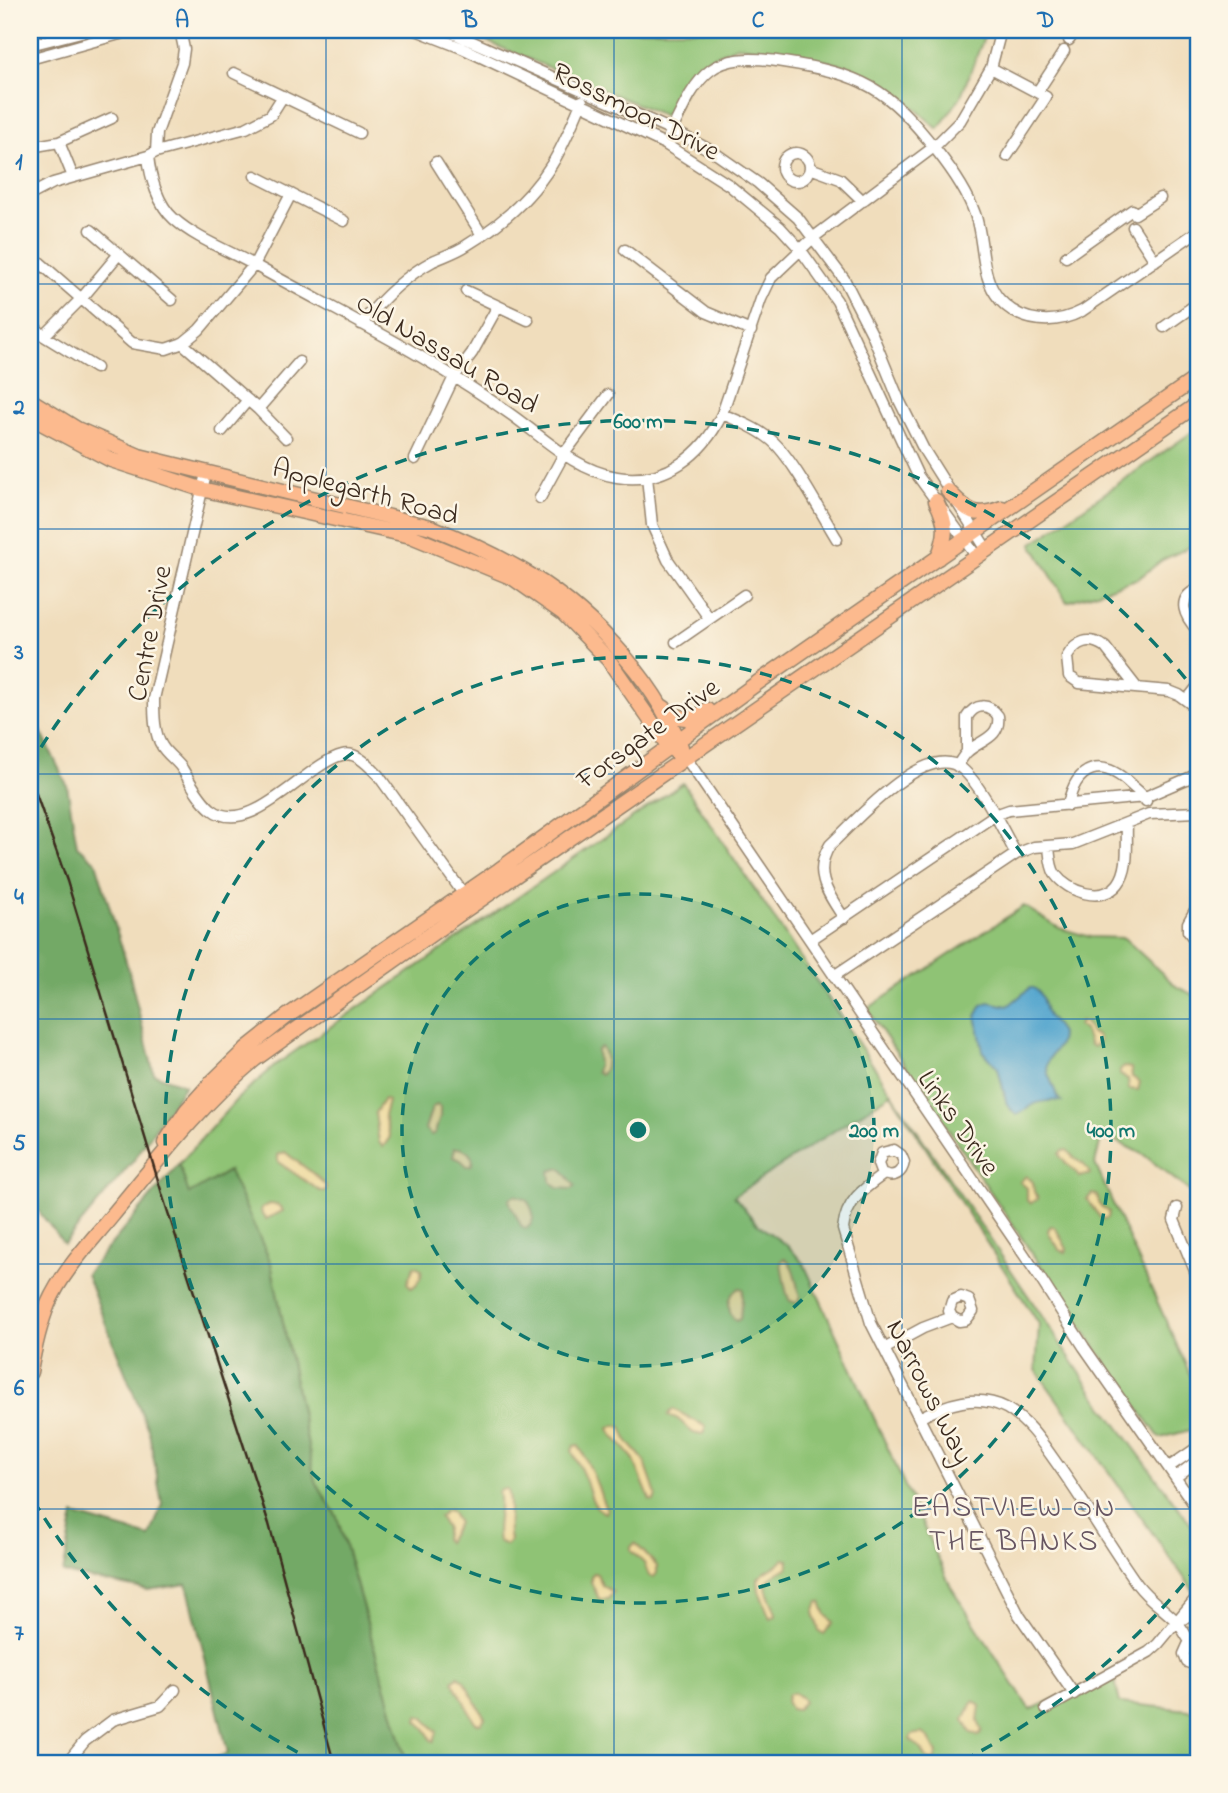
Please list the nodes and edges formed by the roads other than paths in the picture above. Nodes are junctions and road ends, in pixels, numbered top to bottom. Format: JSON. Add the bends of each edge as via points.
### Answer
{"nodes":[{"id":1,"x":89,"y":30,"type":"edge"},
{"id":2,"x":134,"y":30,"type":"edge"},
{"id":3,"x":180,"y":30,"type":"edge"},
{"id":4,"x":416,"y":30,"type":"edge"},
{"id":5,"x":446,"y":30,"type":"edge"},
{"id":6,"x":1001,"y":30,"type":"edge"},
{"id":7,"x":1076,"y":30,"type":"edge"},
{"id":8,"x":1069,"y":40,"type":"dead end"},
{"id":9,"x":30,"y":45,"type":"edge"},
{"id":10,"x":1064,"y":51,"type":"dead end"},
{"id":11,"x":30,"y":59,"type":"edge"},
{"id":12,"x":991,"y":68,"type":"junction"},
{"id":13,"x":234,"y":73,"type":"dead end"},
{"id":14,"x":586,"y":92,"type":"junction"},
{"id":15,"x":1042,"y":94,"type":"junction"},
{"id":16,"x":284,"y":96,"type":"junction"},
{"id":17,"x":580,"y":105,"type":"junction"},
{"id":18,"x":112,"y":118,"type":"dead end"},
{"id":19,"x":672,"y":130,"type":"junction"},
{"id":20,"x":359,"y":133,"type":"dead end"},
{"id":21,"x":59,"y":142,"type":"junction"},
{"id":22,"x":665,"y":144,"type":"junction"},
{"id":23,"x":30,"y":147,"type":"edge"},
{"id":24,"x":934,"y":147,"type":"junction"},
{"id":25,"x":152,"y":154,"type":"junction"},
{"id":26,"x":1007,"y":156,"type":"dead end"},
{"id":27,"x":436,"y":162,"type":"dead end"},
{"id":28,"x":810,"y":168,"type":"dead end"},
{"id":29,"x":255,"y":176,"type":"dead end"},
{"id":30,"x":73,"y":177,"type":"junction"},
{"id":31,"x":291,"y":194,"type":"junction"},
{"id":32,"x":30,"y":195,"type":"edge"},
{"id":33,"x":1160,"y":198,"type":"dead end"},
{"id":34,"x":863,"y":201,"type":"junction"},
{"id":35,"x":344,"y":221,"type":"dead end"},
{"id":36,"x":1133,"y":227,"type":"dead end"},
{"id":37,"x":91,"y":230,"type":"dead end"},
{"id":38,"x":1198,"y":231,"type":"edge"},
{"id":39,"x":482,"y":235,"type":"junction"},
{"id":40,"x":814,"y":237,"type":"junction"},
{"id":41,"x":800,"y":249,"type":"junction"},
{"id":42,"x":625,"y":250,"type":"dead end"},
{"id":43,"x":30,"y":254,"type":"edge"},
{"id":44,"x":118,"y":255,"type":"junction"},
{"id":45,"x":1066,"y":257,"type":"dead end"},
{"id":46,"x":1155,"y":261,"type":"junction"},
{"id":47,"x":254,"y":265,"type":"junction"},
{"id":48,"x":466,"y":291,"type":"dead end"},
{"id":49,"x":852,"y":292,"type":"junction"},
{"id":50,"x":82,"y":298,"type":"junction"},
{"id":51,"x":172,"y":300,"type":"dead end"},
{"id":52,"x":837,"y":301,"type":"junction"},
{"id":53,"x":1198,"y":303,"type":"edge"},
{"id":54,"x":498,"y":306,"type":"junction"},
{"id":55,"x":528,"y":320,"type":"dead end"},
{"id":56,"x":30,"y":323,"type":"edge"},
{"id":57,"x":361,"y":324,"type":"junction"},
{"id":58,"x":1164,"y":327,"type":"dead end"},
{"id":59,"x":751,"y":331,"type":"junction"},
{"id":60,"x":44,"y":336,"type":"junction"},
{"id":61,"x":182,"y":343,"type":"junction"},
{"id":62,"x":299,"y":362,"type":"dead end"},
{"id":63,"x":96,"y":368,"type":"dead end"},
{"id":64,"x":454,"y":377,"type":"junction"},
{"id":65,"x":1198,"y":377,"type":"edge"},
{"id":66,"x":608,"y":395,"type":"dead end"},
{"id":67,"x":30,"y":400,"type":"edge"},
{"id":68,"x":248,"y":400,"type":"junction"},
{"id":69,"x":1198,"y":404,"type":"edge"},
{"id":70,"x":258,"y":409,"type":"junction"},
{"id":71,"x":722,"y":414,"type":"junction"},
{"id":72,"x":30,"y":417,"type":"edge"},
{"id":73,"x":909,"y":420,"type":"junction"},
{"id":74,"x":893,"y":424,"type":"junction"},
{"id":75,"x":222,"y":431,"type":"dead end"},
{"id":76,"x":286,"y":438,"type":"dead end"},
{"id":77,"x":565,"y":454,"type":"junction"},
{"id":78,"x":415,"y":459,"type":"dead end"},
{"id":79,"x":206,"y":473,"type":"junction"},
{"id":80,"x":647,"y":477,"type":"junction"},
{"id":81,"x":201,"y":489,"type":"junction"},
{"id":82,"x":948,"y":491,"type":"junction"},
{"id":83,"x":1029,"y":496,"type":"junction"},
{"id":84,"x":540,"y":498,"type":"dead end"},
{"id":85,"x":936,"y":501,"type":"junction"},
{"id":86,"x":970,"y":537,"type":"junction"},
{"id":87,"x":837,"y":540,"type":"dead end"},
{"id":88,"x":982,"y":554,"type":"junction"},
{"id":89,"x":937,"y":559,"type":"junction"},
{"id":90,"x":1198,"y":589,"type":"edge"},
{"id":91,"x":744,"y":595,"type":"dead end"},
{"id":92,"x":709,"y":618,"type":"junction"},
{"id":93,"x":1198,"y":631,"type":"edge"},
{"id":94,"x":676,"y":642,"type":"dead end"},
{"id":95,"x":760,"y":681,"type":"junction"},
{"id":96,"x":1198,"y":686,"type":"edge"},
{"id":97,"x":1137,"y":688,"type":"junction"},
{"id":98,"x":1186,"y":700,"type":"junction"},
{"id":99,"x":659,"y":704,"type":"junction"},
{"id":100,"x":1198,"y":709,"type":"edge"},
{"id":101,"x":674,"y":744,"type":"junction"},
{"id":102,"x":967,"y":752,"type":"dead end"},
{"id":103,"x":686,"y":758,"type":"junction"},
{"id":104,"x":1198,"y":764,"type":"edge"},
{"id":105,"x":957,"y":766,"type":"junction"},
{"id":106,"x":1198,"y":774,"type":"edge"},
{"id":107,"x":1183,"y":781,"type":"junction"},
{"id":108,"x":1145,"y":797,"type":"junction"},
{"id":109,"x":1068,"y":805,"type":"junction"},
{"id":110,"x":1198,"y":812,"type":"edge"},
{"id":111,"x":1149,"y":814,"type":"junction"},
{"id":112,"x":995,"y":815,"type":"junction"},
{"id":113,"x":1127,"y":824,"type":"junction"},
{"id":114,"x":1049,"y":847,"type":"junction"},
{"id":115,"x":1016,"y":853,"type":"junction"},
{"id":116,"x":468,"y":899,"type":"junction"},
{"id":117,"x":1198,"y":905,"type":"edge"},
{"id":118,"x":844,"y":918,"type":"junction"},
{"id":119,"x":810,"y":940,"type":"junction"},
{"id":120,"x":1198,"y":944,"type":"edge"},
{"id":121,"x":834,"y":975,"type":"junction"},
{"id":122,"x":881,"y":1172,"type":"dead end"},
{"id":123,"x":1177,"y":1208,"type":"dead end"},
{"id":124,"x":1198,"y":1278,"type":"edge"},
{"id":125,"x":952,"y":1317,"type":"dead end"},
{"id":126,"x":884,"y":1349,"type":"junction"},
{"id":127,"x":30,"y":1372,"type":"edge"},
{"id":128,"x":919,"y":1418,"type":"junction"},
{"id":129,"x":1198,"y":1447,"type":"edge"},
{"id":130,"x":1198,"y":1460,"type":"edge"},
{"id":131,"x":1172,"y":1472,"type":"junction"},
{"id":132,"x":1198,"y":1510,"type":"edge"},
{"id":133,"x":1198,"y":1595,"type":"edge"},
{"id":134,"x":1198,"y":1609,"type":"edge"},
{"id":135,"x":1177,"y":1622,"type":"junction"},
{"id":136,"x":1195,"y":1642,"type":"edge"},
{"id":137,"x":1198,"y":1666,"type":"edge"},
{"id":138,"x":175,"y":1690,"type":"dead end"},
{"id":139,"x":1074,"y":1694,"type":"junction"},
{"id":140,"x":1046,"y":1709,"type":"dead end"},
{"id":141,"x":67,"y":1763,"type":"edge"}],
"edges":[{"from":1,"to":9,"type":"street"},
{"from":2,"to":11,"type":"street"},
{"from":3,"to":25,"type":"street","name":"Old Nassau Road","via":[[182,63]]},
{"from":4,"to":17,"type":"street","name":"Rossmoor Drive"},
{"from":5,"to":14,"type":"street","name":"Rossmoor Drive"},
{"from":6,"to":12,"type":"street","name":"Old Nassau Road"},
{"from":7,"to":8,"type":"street"},
{"from":10,"to":15,"type":"street"},
{"from":12,"to":15,"type":"street"},
{"from":12,"to":24,"type":"street","name":"Old Nassau Road","via":[[960,121]]},
{"from":13,"to":16,"type":"street"},
{"from":14,"to":17,"type":"street"},
{"from":14,"to":19,"type":"street","name":"Rossmoor Drive"},
{"from":15,"to":26,"type":"street"},
{"from":16,"to":20,"type":"street"},
{"from":16,"to":25,"type":"street","via":[[271,115],[246,128]]},
{"from":17,"to":22,"type":"street","name":"Rossmoor Drive"},
{"from":17,"to":39,"type":"street","via":[[553,163],[533,190]]},
{"from":18,"to":21,"type":"street"},
{"from":19,"to":22,"type":"street"},
{"from":19,"to":24,"type":"street","via":[[692,88],[706,72],[737,58],[756,58],[846,75],[873,87],[893,100]]},
{"from":19,"to":40,"type":"street","name":"Rossmoor Drive","via":[[758,183]]},
{"from":21,"to":23,"type":"street"},
{"from":21,"to":30,"type":"street"},
{"from":22,"to":41,"type":"street","name":"Rossmoor Drive","via":[[747,198]]},
{"from":24,"to":34,"type":"street","name":"Old Nassau Road"},
{"from":24,"to":46,"type":"street","via":[[952,169],[975,214],[989,282],[998,298],[1014,311],[1035,320],[1068,318]]},
{"from":25,"to":30,"type":"street"},
{"from":25,"to":47,"type":"street","name":"Old Nassau Road","via":[[153,183],[172,217],[202,239]]},
{"from":27,"to":39,"type":"street"},
{"from":28,"to":34,"type":"street","via":[[840,179]]},
{"from":29,"to":31,"type":"street"},
{"from":30,"to":32,"type":"street"},
{"from":31,"to":35,"type":"street"},
{"from":31,"to":47,"type":"street"},
{"from":33,"to":45,"type":"street","via":[[1135,214],[1132,211]]},
{"from":34,"to":40,"type":"street","name":"Old Nassau Road"},
{"from":36,"to":46,"type":"street"},
{"from":37,"to":44,"type":"street"},
{"from":38,"to":46,"type":"street"},
{"from":39,"to":57,"type":"street","via":[[402,283],[380,300]]},
{"from":40,"to":41,"type":"street","name":"Old Nassau Road"},
{"from":40,"to":49,"type":"street","name":"Rossmoor Drive"},
{"from":41,"to":52,"type":"street","name":"Rossmoor Drive"},
{"from":41,"to":59,"type":"street","name":"Old Nassau Road","via":[[771,278]]},
{"from":42,"to":59,"type":"street","via":[[706,312]]},
{"from":43,"to":50,"type":"street"},
{"from":44,"to":50,"type":"street"},
{"from":44,"to":51,"type":"street"},
{"from":47,"to":57,"type":"street","name":"Old Nassau Road"},
{"from":47,"to":61,"type":"street","via":[[199,330]]},
{"from":48,"to":54,"type":"street"},
{"from":49,"to":52,"type":"street"},
{"from":49,"to":73,"type":"street","name":"Rossmoor Drive"},
{"from":50,"to":60,"type":"street"},
{"from":50,"to":61,"type":"street","via":[[132,343],[166,349]]},
{"from":52,"to":74,"type":"street","name":"Rossmoor Drive"},
{"from":53,"to":58,"type":"street"},
{"from":54,"to":55,"type":"street"},
{"from":54,"to":64,"type":"street"},
{"from":56,"to":60,"type":"street"},
{"from":57,"to":64,"type":"street","name":"Old Nassau Road"},
{"from":59,"to":71,"type":"street","name":"Old Nassau Road"},
{"from":60,"to":63,"type":"street"},
{"from":61,"to":68,"type":"street"},
{"from":62,"to":70,"type":"street"},
{"from":64,"to":77,"type":"street","name":"Old Nassau Road"},
{"from":64,"to":78,"type":"street"},
{"from":65,"to":83,"type":"main road","name":"Forsgate Drive"},
{"from":66,"to":77,"type":"street"},
{"from":67,"to":79,"type":"main road","name":"Applegarth Road","via":[[77,429],[139,456]]},
{"from":68,"to":70,"type":"street"},
{"from":68,"to":75,"type":"street"},
{"from":69,"to":88,"type":"main road","name":"Forsgate Drive"},
{"from":70,"to":76,"type":"street"},
{"from":71,"to":80,"type":"street","name":"Old Nassau Road","via":[[693,456]]},
{"from":71,"to":87,"type":"street","via":[[773,441]]},
{"from":72,"to":81,"type":"main road","name":"Applegarth Road","via":[[111,460]]},
{"from":73,"to":74,"type":"street"},
{"from":73,"to":82,"type":"street","name":"Rossmoor Drive"},
{"from":74,"to":85,"type":"street","name":"Rossmoor Drive"},
{"from":77,"to":80,"type":"street","name":"Old Nassau Road","via":[[603,474]]},
{"from":77,"to":84,"type":"street"},
{"from":79,"to":81,"type":"street","name":"Centre Drive"},
{"from":79,"to":99,"type":"main road","name":"Applegarth Road","via":[[431,527],[470,543],[530,575],[582,614],[606,636]]},
{"from":80,"to":92,"type":"street","via":[[652,525],[668,560]]},
{"from":81,"to":101,"type":"main road","name":"Applegarth Road","via":[[411,536],[513,578],[563,613],[608,659]]},
{"from":81,"to":116,"type":"street","name":"Centre Drive","via":[[154,699],[162,747],[212,809],[239,816],[255,811],[330,761],[344,754],[354,756],[378,775]]},
{"from":82,"to":83,"type":"main road","via":[[980,515]]},
{"from":82,"to":86,"type":"street","name":"Rossmoor Drive"},
{"from":83,"to":86,"type":"main road","name":"Forsgate Drive"},
{"from":85,"to":86,"type":"street","name":"Rossmoor Drive"},
{"from":85,"to":89,"type":"main road","via":[[946,534]]},
{"from":86,"to":88,"type":"street","name":"Rossmoor Drive"},
{"from":86,"to":89,"type":"main road","name":"Forsgate Drive"},
{"from":88,"to":103,"type":"main road","name":"Forsgate Drive"},
{"from":89,"to":95,"type":"main road","name":"Forsgate Drive"},
{"from":90,"to":93,"type":"street","via":[[1184,605],[1185,617]]},
{"from":91,"to":92,"type":"street"},
{"from":92,"to":94,"type":"street"},
{"from":95,"to":99,"type":"main road","via":[[692,718],[677,717]]},
{"from":95,"to":101,"type":"main road","name":"Forsgate Drive"},
{"from":96,"to":98,"type":"street"},
{"from":97,"to":97,"type":"street","via":[[1098,642],[1080,643],[1067,657],[1069,676],[1079,683]]},
{"from":97,"to":98,"type":"street","via":[[1169,691]]},
{"from":98,"to":100,"type":"street"},
{"from":99,"to":101,"type":"main road","name":"Applegarth Road"},
{"from":101,"to":103,"type":"main road","name":"Applegarth Road"},
{"from":101,"to":116,"type":"main road","name":"Forsgate Drive"},
{"from":102,"to":105,"type":"street"},
{"from":103,"to":116,"type":"main road","name":"Forsgate Drive"},
{"from":103,"to":119,"type":"street","name":"Links Drive"},
{"from":104,"to":107,"type":"street"},
{"from":105,"to":112,"type":"street"},
{"from":105,"to":118,"type":"street","via":[[929,765],[914,771],[830,845],[822,863],[822,881]]},
{"from":106,"to":107,"type":"street"},
{"from":107,"to":108,"type":"street"},
{"from":108,"to":109,"type":"street"},
{"from":108,"to":109,"type":"street","via":[[1120,774],[1097,768],[1077,779]]},
{"from":108,"to":111,"type":"street"},
{"from":109,"to":112,"type":"street"},
{"from":110,"to":111,"type":"street"},
{"from":111,"to":113,"type":"street"},
{"from":112,"to":115,"type":"street"},
{"from":112,"to":118,"type":"street"},
{"from":113,"to":114,"type":"street","via":[[1073,844]]},
{"from":113,"to":114,"type":"street","via":[[1122,876],[1106,892],[1089,895],[1063,881],[1052,866]]},
{"from":114,"to":115,"type":"street"},
{"from":115,"to":121,"type":"street"},
{"from":116,"to":127,"type":"main road","name":"Forsgate Drive","via":[[286,1017],[225,1068],[186,1111],[157,1160],[48,1302]]},
{"from":117,"to":120,"type":"street","via":[[1188,923]]},
{"from":118,"to":119,"type":"street"},
{"from":119,"to":121,"type":"street","name":"Links Drive"},
{"from":121,"to":131,"type":"street","name":"Links Drive"},
{"from":122,"to":126,"type":"street","name":"Narrows Way","via":[[882,1153],[894,1150],[901,1155],[900,1172],[884,1174],[851,1203],[844,1229],[871,1323]]},
{"from":123,"to":124,"type":"street","via":[[1174,1220]]},
{"from":125,"to":126,"type":"street"},
{"from":126,"to":128,"type":"street","name":"Narrows Way"},
{"from":128,"to":135,"type":"street","via":[[958,1402],[980,1401],[1004,1407],[1022,1419],[1138,1585]]},
{"from":128,"to":139,"type":"street","name":"Narrows Way","via":[[1019,1615]]},
{"from":129,"to":131,"type":"street"},
{"from":130,"to":131,"type":"street"},
{"from":131,"to":132,"type":"street","name":"Links Drive"},
{"from":133,"to":135,"type":"street"},
{"from":134,"to":135,"type":"street"},
{"from":135,"to":136,"type":"street"},
{"from":135,"to":139,"type":"street","via":[[1149,1652]]},
{"from":136,"to":137,"type":"street","via":[[1185,1649],[1185,1658]]},
{"from":138,"to":141,"type":"street","via":[[160,1706],[113,1720],[85,1741]]},
{"from":139,"to":140,"type":"street"}]}
